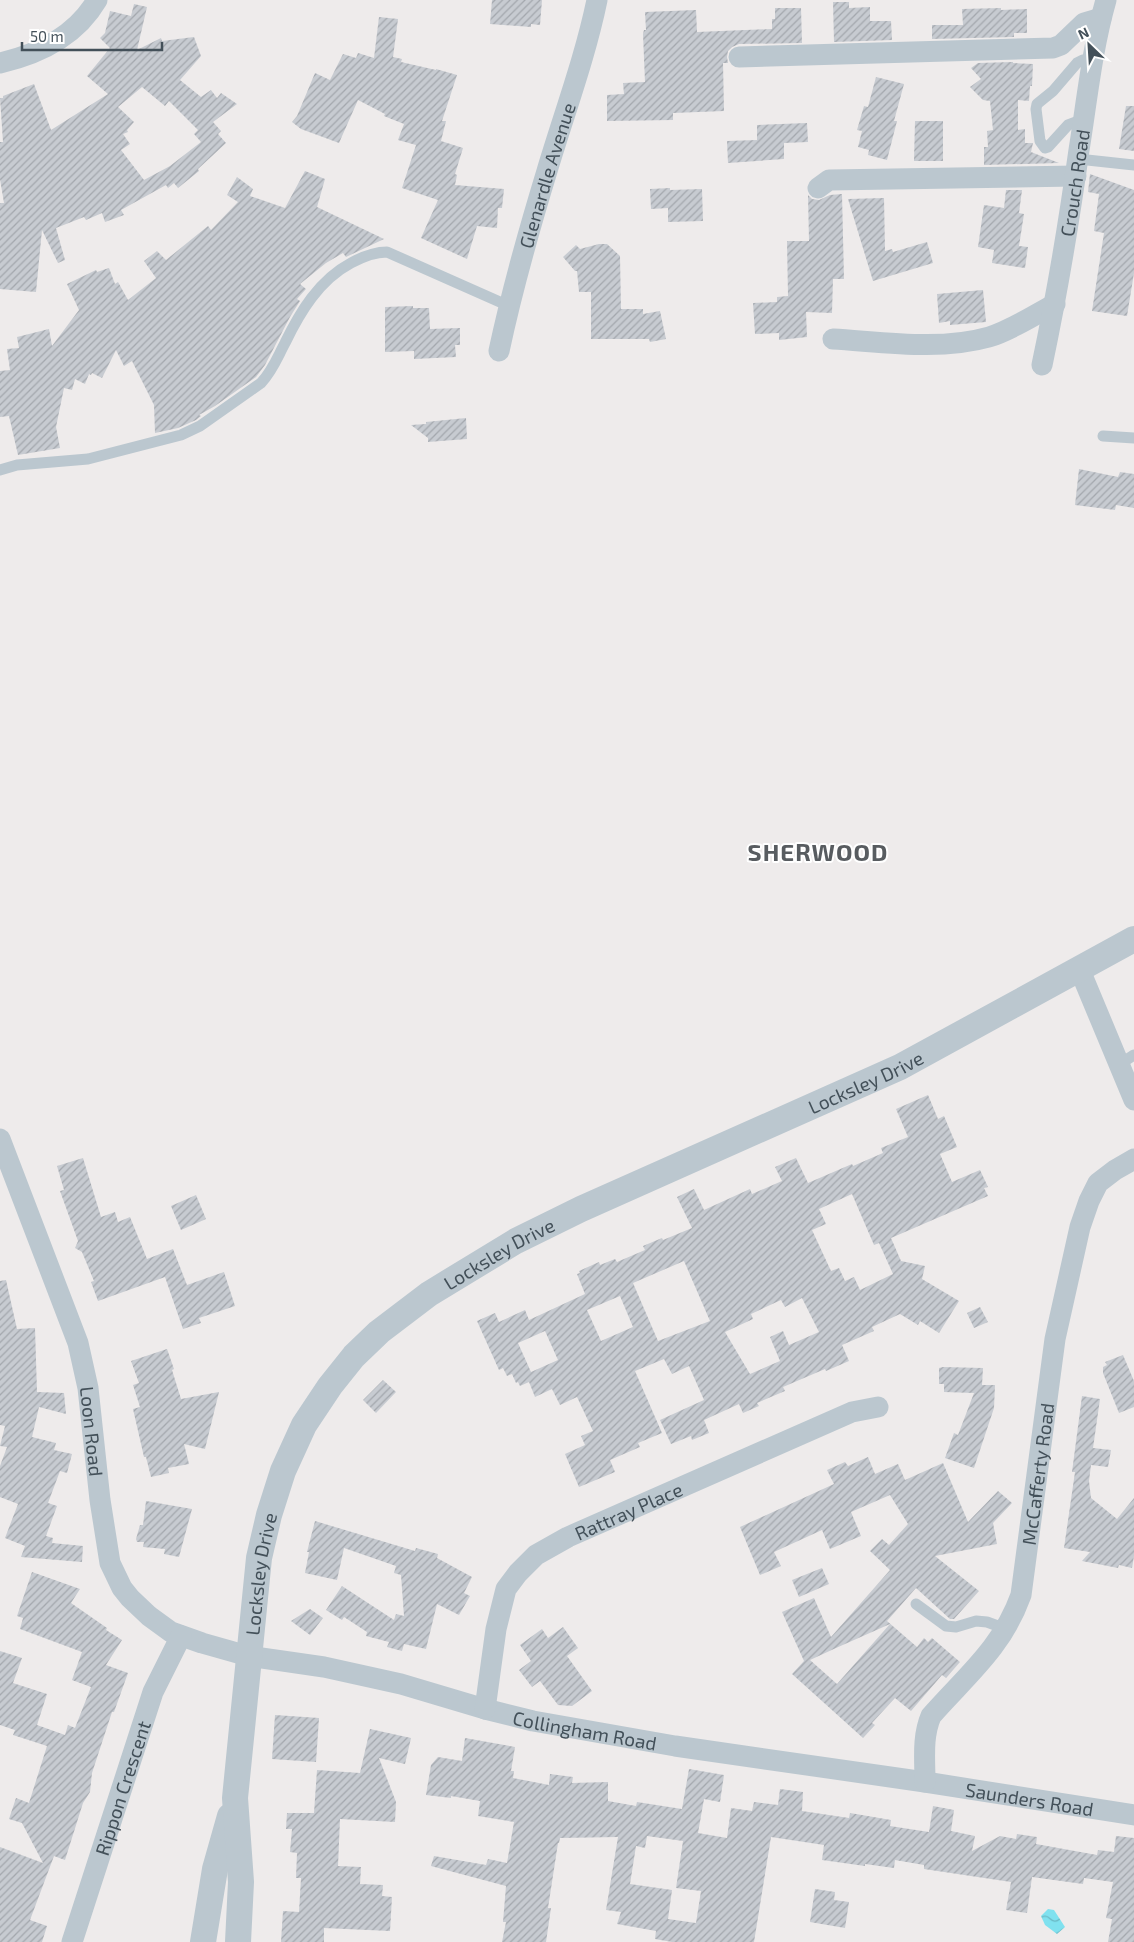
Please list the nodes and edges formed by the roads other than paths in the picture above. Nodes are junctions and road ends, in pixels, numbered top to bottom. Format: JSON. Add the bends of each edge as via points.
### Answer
{"nodes":[{"id":1,"x":97,"y":0,"type":"edge"},
{"id":2,"x":597,"y":0,"type":"edge"},
{"id":3,"x":1103,"y":9,"type":"edge"},
{"id":4,"x":739,"y":57,"type":"dead end"},
{"id":5,"x":1093,"y":58,"type":"junction"},
{"id":6,"x":0,"y":63,"type":"edge"},
{"id":7,"x":1084,"y":120,"type":"junction"},
{"id":8,"x":1134,"y":166,"type":"edge"},
{"id":9,"x":1077,"y":168,"type":"junction"},
{"id":10,"x":818,"y":188,"type":"dead end"},
{"id":11,"x":1055,"y":304,"type":"junction"},
{"id":12,"x":509,"y":306,"type":"junction"},
{"id":13,"x":833,"y":339,"type":"dead end"},
{"id":14,"x":498,"y":351,"type":"dead end"},
{"id":15,"x":1042,"y":365,"type":"dead end"},
{"id":16,"x":1103,"y":436,"type":"dead end"},
{"id":17,"x":1134,"y":438,"type":"edge"},
{"id":18,"x":0,"y":470,"type":"edge"},
{"id":19,"x":1134,"y":939,"type":"edge"},
{"id":20,"x":1079,"y":968,"type":"junction"},
{"id":21,"x":1127,"y":1060,"type":"edge"},
{"id":22,"x":1134,"y":1100,"type":"edge"},
{"id":23,"x":0,"y":1139,"type":"edge"},
{"id":24,"x":1134,"y":1159,"type":"edge"},
{"id":25,"x":878,"y":1407,"type":"dead end"},
{"id":26,"x":916,"y":1604,"type":"dead end"},
{"id":27,"x":1006,"y":1629,"type":"junction"},
{"id":28,"x":181,"y":1636,"type":"junction"},
{"id":29,"x":248,"y":1656,"type":"junction"},
{"id":30,"x":485,"y":1709,"type":"junction"},
{"id":31,"x":925,"y":1782,"type":"junction"},
{"id":32,"x":235,"y":1798,"type":"junction"},
{"id":33,"x":1134,"y":1815,"type":"edge"},
{"id":34,"x":72,"y":1942,"type":"edge"},
{"id":35,"x":203,"y":1942,"type":"edge"},
{"id":36,"x":238,"y":1942,"type":"edge"}],
"edges":[{"from":1,"to":6,"type":"street","via":[[80,23],[66,35],[21,58]]},
{"from":2,"to":12,"type":"street","name":"Glenardle Avenue"},
{"from":3,"to":4,"type":"street","via":[[1062,46],[1053,48]]},
{"from":3,"to":5,"type":"street","name":"Crouch Road"},
{"from":5,"to":7,"type":"street","name":"Crouch Road"},
{"from":5,"to":7,"type":"lane","via":[[1072,68],[1037,104],[1036,110],[1044,148],[1068,125]]},
{"from":7,"to":9,"type":"street","name":"Crouch Road"},
{"from":8,"to":9,"type":"lane"},
{"from":9,"to":10,"type":"street","via":[[911,180],[829,180]]},
{"from":9,"to":11,"type":"street","name":"Crouch Road"},
{"from":11,"to":13,"type":"street","via":[[992,336],[970,342],[930,344]]},
{"from":11,"to":15,"type":"street","name":"Crouch Road"},
{"from":12,"to":14,"type":"street","name":"Glenardle Avenue"},
{"from":12,"to":18,"type":"lane","via":[[388,252],[380,252],[348,265],[328,279],[303,309],[268,375],[200,426],[162,441],[88,459],[17,465]]},
{"from":16,"to":17,"type":"lane"},
{"from":19,"to":20,"type":"street","name":"Locksley Drive"},
{"from":20,"to":21,"type":"street"},
{"from":20,"to":29,"type":"street","name":"Locksley Drive","via":[[900,1067],[516,1241],[429,1294],[379,1332],[330,1386],[304,1425],[283,1471],[259,1558]]},
{"from":21,"to":22,"type":"street"},
{"from":23,"to":28,"type":"street","name":"Loon Road","via":[[78,1343],[88,1388],[110,1563],[130,1598],[160,1625]]},
{"from":24,"to":27,"type":"street","name":"McCafferty Road","via":[[1098,1183],[1080,1227],[1055,1339],[1021,1595]]},
{"from":25,"to":30,"type":"street","name":"Rattray Place","via":[[852,1412],[568,1537],[536,1555],[506,1589],[496,1629]]},
{"from":26,"to":27,"type":"lane","via":[[946,1626],[956,1627],[976,1621]]},
{"from":27,"to":31,"type":"street","name":"McCafferty Road","via":[[982,1662],[931,1716],[924,1745]]},
{"from":28,"to":29,"type":"street","name":"Loon Road"},
{"from":28,"to":34,"type":"street","name":"Rippon Crescent","via":[[150,1701]]},
{"from":29,"to":30,"type":"street","name":"Collingham Road","via":[[324,1667],[400,1684]]},
{"from":29,"to":32,"type":"street","name":"Locksley Drive"},
{"from":30,"to":31,"type":"street","name":"Collingham Road","via":[[533,1721],[675,1746]]},
{"from":31,"to":33,"type":"street","name":"Saunders Road"},
{"from":32,"to":35,"type":"street","name":"Locksley Drive","via":[[215,1869]]},
{"from":32,"to":36,"type":"street","name":"Locksley Drive","via":[[241,1882]]}]}
